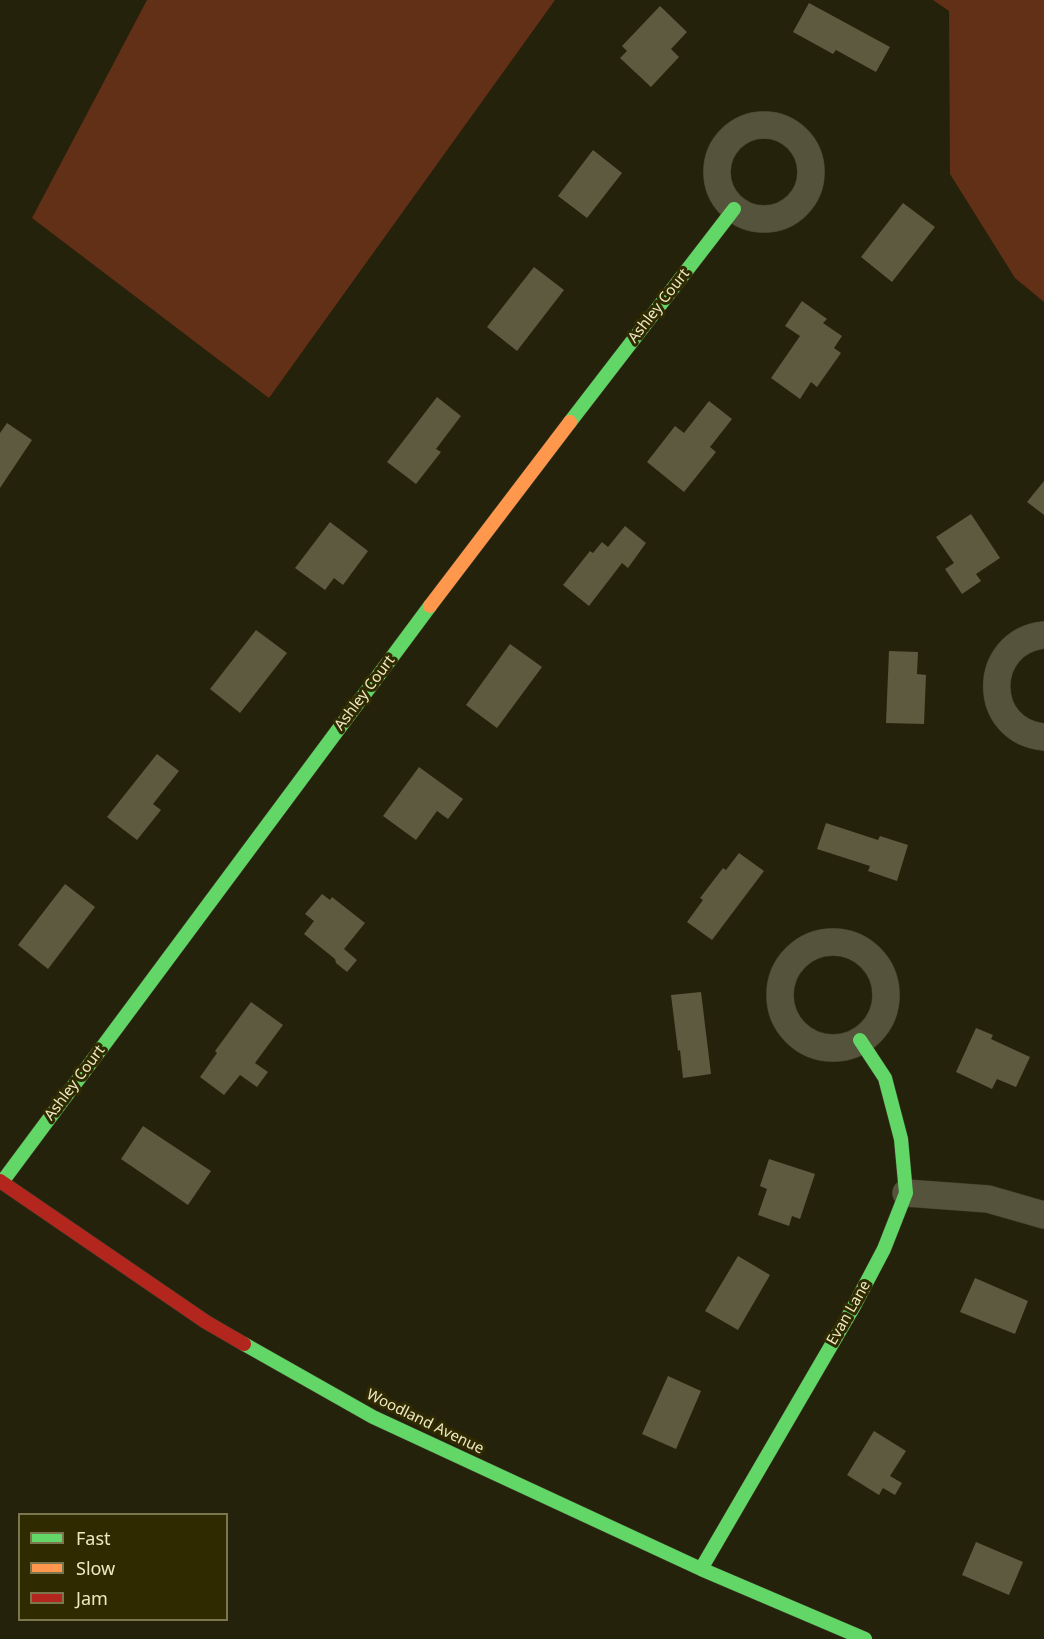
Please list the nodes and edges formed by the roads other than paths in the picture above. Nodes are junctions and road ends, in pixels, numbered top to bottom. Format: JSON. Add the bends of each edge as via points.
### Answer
{"nodes":[{"id":1,"x":734,"y":209,"type":"dead end"},
{"id":2,"x":1044,"y":635,"type":"edge"},
{"id":3,"x":1044,"y":737,"type":"edge"},
{"id":4,"x":860,"y":1040,"type":"dead end"},
{"id":5,"x":1,"y":1181,"type":"edge"},
{"id":6,"x":906,"y":1192,"type":"junction"},
{"id":7,"x":1044,"y":1215,"type":"edge"},
{"id":8,"x":701,"y":1569,"type":"junction"},
{"id":9,"x":865,"y":1639,"type":"edge"}],
"edges":[{"from":1,"to":5,"type":"street","name":"Ashley Court","via":[[438,595]]},
{"from":2,"to":3,"type":"street","via":[[1025,640],[1009,652],[999,669],[996,685],[1000,705],[1008,718],[1023,731]]},
{"from":4,"to":6,"type":"street","name":"Evan Lane","via":[[885,1078],[901,1139]]},
{"from":5,"to":8,"type":"street","name":"Woodland Avenue","via":[[206,1322],[373,1418]]},
{"from":6,"to":7,"type":"street","via":[[988,1198]]},
{"from":6,"to":8,"type":"street","name":"Evan Lane","via":[[884,1250],[853,1308]]},
{"from":8,"to":9,"type":"street","name":"Woodland Avenue"}]}
